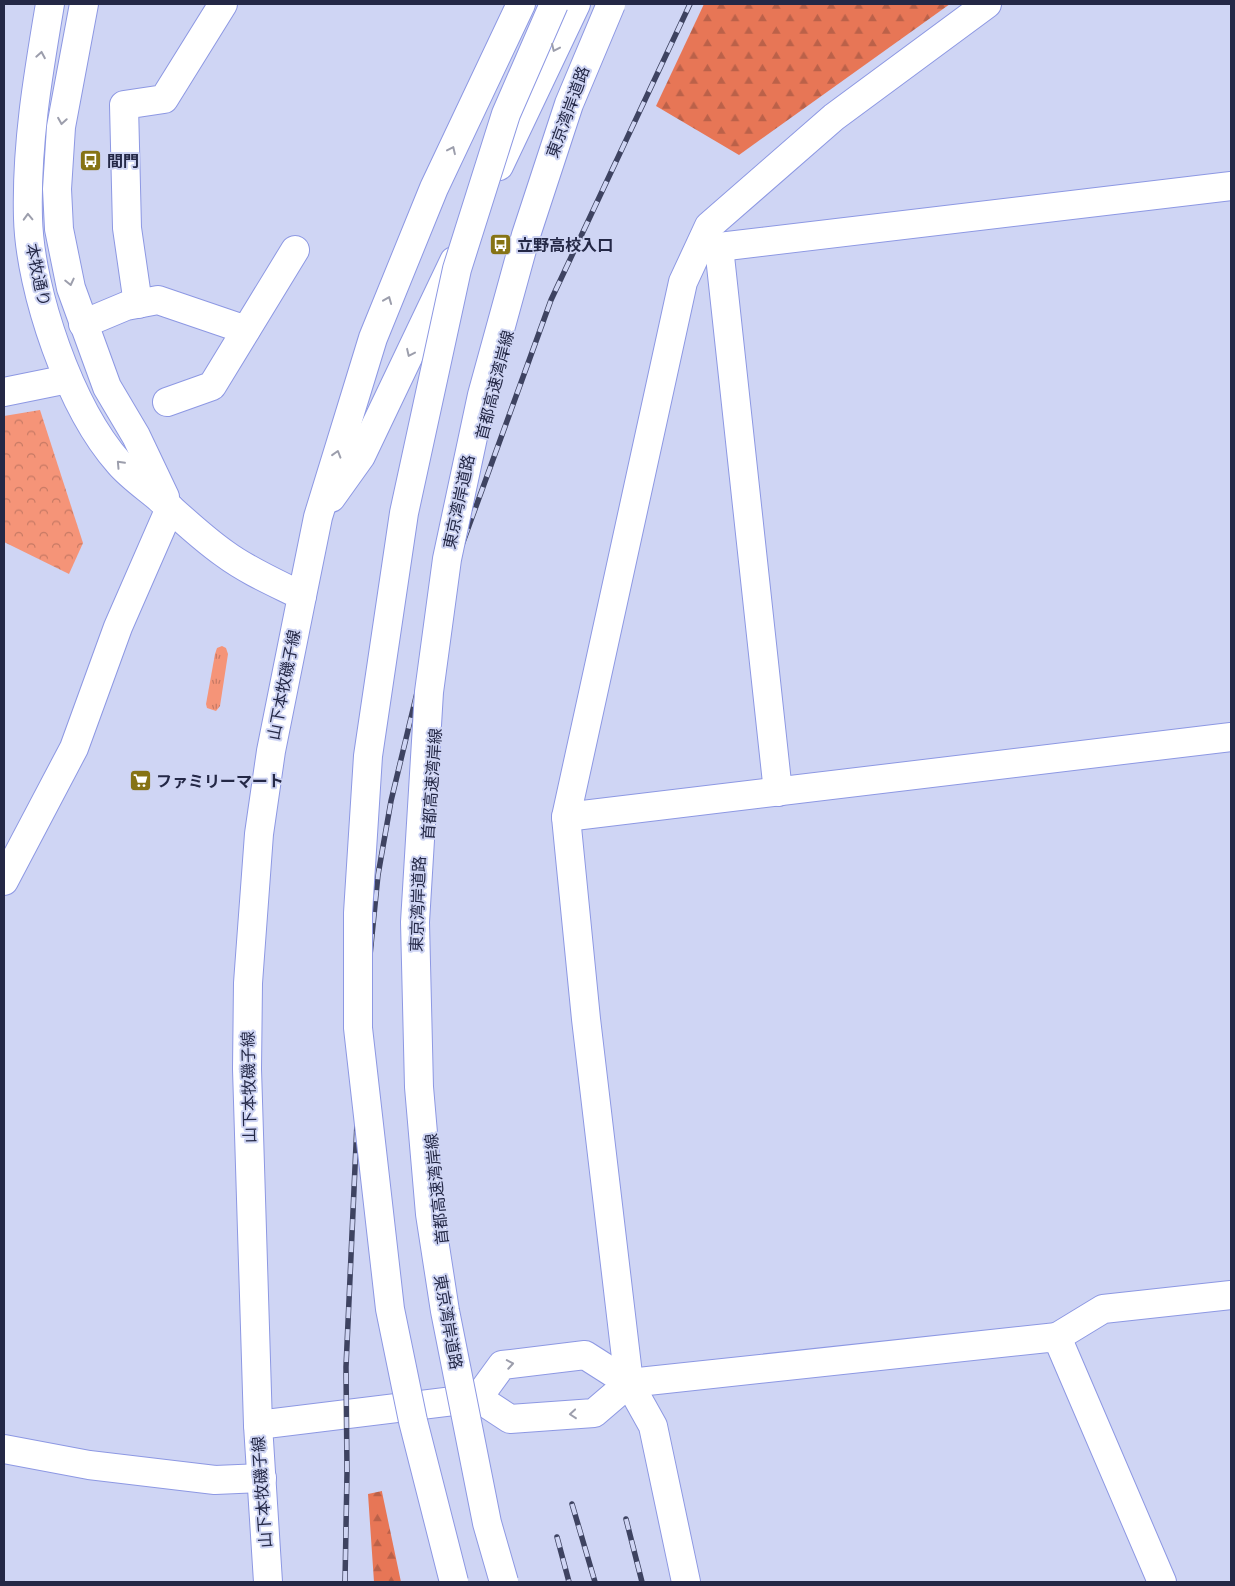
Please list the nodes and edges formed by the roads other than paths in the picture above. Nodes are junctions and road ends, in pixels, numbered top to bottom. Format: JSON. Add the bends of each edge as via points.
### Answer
{"nodes":[{"id":1,"x":50,"y":4,"type":"edge"},
{"id":2,"x":84,"y":4,"type":"edge"},
{"id":3,"x":223,"y":4,"type":"edge"},
{"id":4,"x":521,"y":4,"type":"edge"},
{"id":5,"x":543,"y":4,"type":"edge"},
{"id":6,"x":554,"y":4,"type":"edge"},
{"id":7,"x":576,"y":4,"type":"edge"},
{"id":8,"x":611,"y":4,"type":"edge"},
{"id":9,"x":618,"y":4,"type":"edge"},
{"id":10,"x":986,"y":4,"type":"edge"},
{"id":11,"x":1231,"y":186,"type":"edge"},
{"id":12,"x":709,"y":248,"type":"junction"},
{"id":13,"x":295,"y":250,"type":"dead end"},
{"id":14,"x":138,"y":304,"type":"junction"},
{"id":15,"x":83,"y":324,"type":"junction"},
{"id":16,"x":246,"y":330,"type":"junction"},
{"id":17,"x":68,"y":379,"type":"junction"},
{"id":18,"x":4,"y":392,"type":"edge"},
{"id":19,"x":167,"y":402,"type":"dead end"},
{"id":20,"x":170,"y":508,"type":"junction"},
{"id":21,"x":318,"y":517,"type":"junction"},
{"id":22,"x":302,"y":596,"type":"junction"},
{"id":23,"x":1231,"y":737,"type":"edge"},
{"id":24,"x":778,"y":792,"type":"junction"},
{"id":25,"x":566,"y":817,"type":"junction"},
{"id":26,"x":4,"y":881,"type":"edge"},
{"id":27,"x":1231,"y":1295,"type":"edge"},
{"id":28,"x":1057,"y":1338,"type":"junction"},
{"id":29,"x":629,"y":1383,"type":"junction"},
{"id":30,"x":478,"y":1398,"type":"junction"},
{"id":31,"x":258,"y":1425,"type":"junction"},
{"id":32,"x":4,"y":1449,"type":"edge"},
{"id":33,"x":262,"y":1478,"type":"junction"},
{"id":34,"x":268,"y":1582,"type":"edge"},
{"id":35,"x":446,"y":1582,"type":"edge"},
{"id":36,"x":454,"y":1582,"type":"edge"},
{"id":37,"x":504,"y":1582,"type":"edge"},
{"id":38,"x":512,"y":1582,"type":"edge"},
{"id":39,"x":686,"y":1582,"type":"edge"},
{"id":40,"x":1162,"y":1582,"type":"edge"}],
"edges":[{"from":17,"to":1,"type":"main road","name":"本牧通り","one_way":true,"via":[[33,263],[28,220],[30,134]]},
{"from":2,"to":15,"type":"main road","name":"本牧通り","one_way":true,"via":[[61,127],[57,189],[62,245]]},
{"from":3,"to":14,"type":"main road","via":[[164,99],[124,105],[127,228]]},
{"from":21,"to":4,"type":"main road","one_way":true,"via":[[372,338],[434,188]]},
{"from":5,"to":35,"type":"main road","via":[[505,100],[452,266],[407,446],[376,640],[362,758],[353,916],[353,1029],[361,1118],[384,1320],[404,1426]]},
{"from":6,"to":36,"type":"main road","bridge":true,"via":[[506,114],[457,269],[404,513],[367,776],[358,913],[358,1028],[390,1309],[413,1421]]},
{"from":7,"to":21,"type":"main road","one_way":true,"via":[[361,456]]},
{"from":8,"to":37,"type":"main road","name":"東京湾岸道路","bridge":true,"via":[[568,104],[526,236],[482,395],[447,559],[429,692],[415,922],[419,1087],[430,1214],[444,1311],[487,1523]]},
{"from":9,"to":38,"type":"main road","name":"首都高速湾岸線","via":[[544,202],[500,358],[473,477],[438,695],[426,871],[430,1105],[438,1217],[460,1352],[498,1532]]},
{"from":10,"to":12,"type":"main road","via":[[834,117],[710,226]]},
{"from":11,"to":12,"type":"main road"},
{"from":12,"to":24,"type":"main road"},
{"from":12,"to":25,"type":"main road","via":[[683,282]]},
{"from":13,"to":16,"type":"main road"},
{"from":14,"to":15,"type":"main road"},
{"from":14,"to":16,"type":"main road","via":[[158,300]]},
{"from":15,"to":20,"type":"main road","name":"本牧通り","via":[[107,387],[136,436]]},
{"from":16,"to":19,"type":"main road","via":[[212,386]]},
{"from":17,"to":18,"type":"main road"},
{"from":20,"to":17,"type":"main road","name":"本牧通り","one_way":true,"via":[[119,464],[96,431]]},
{"from":20,"to":22,"type":"main road","name":"本牧通り","via":[[225,555]]},
{"from":20,"to":26,"type":"main road","via":[[118,627],[74,748]]},
{"from":21,"to":22,"type":"main road"},
{"from":22,"to":31,"type":"main road","name":"山下本牧磯子線","via":[[269,760],[259,834],[248,983],[247,1069]]},
{"from":23,"to":24,"type":"main road"},
{"from":24,"to":25,"type":"main road"},
{"from":25,"to":29,"type":"main road"},
{"from":27,"to":28,"type":"main road","via":[[1103,1309]]},
{"from":28,"to":29,"type":"main road"},
{"from":28,"to":40,"type":"main road"},
{"from":29,"to":30,"type":"main road","one_way":true,"via":[[594,1412],[510,1420]]},
{"from":30,"to":29,"type":"main road","one_way":true,"via":[[502,1364],[585,1355]]},
{"from":29,"to":39,"type":"main road","via":[[653,1426]]},
{"from":30,"to":31,"type":"main road"},
{"from":31,"to":33,"type":"main road","name":"山下本牧磯子線"},
{"from":32,"to":33,"type":"main road","via":[[88,1465],[215,1480]]},
{"from":33,"to":34,"type":"main road","name":"山下本牧磯子線"}]}
